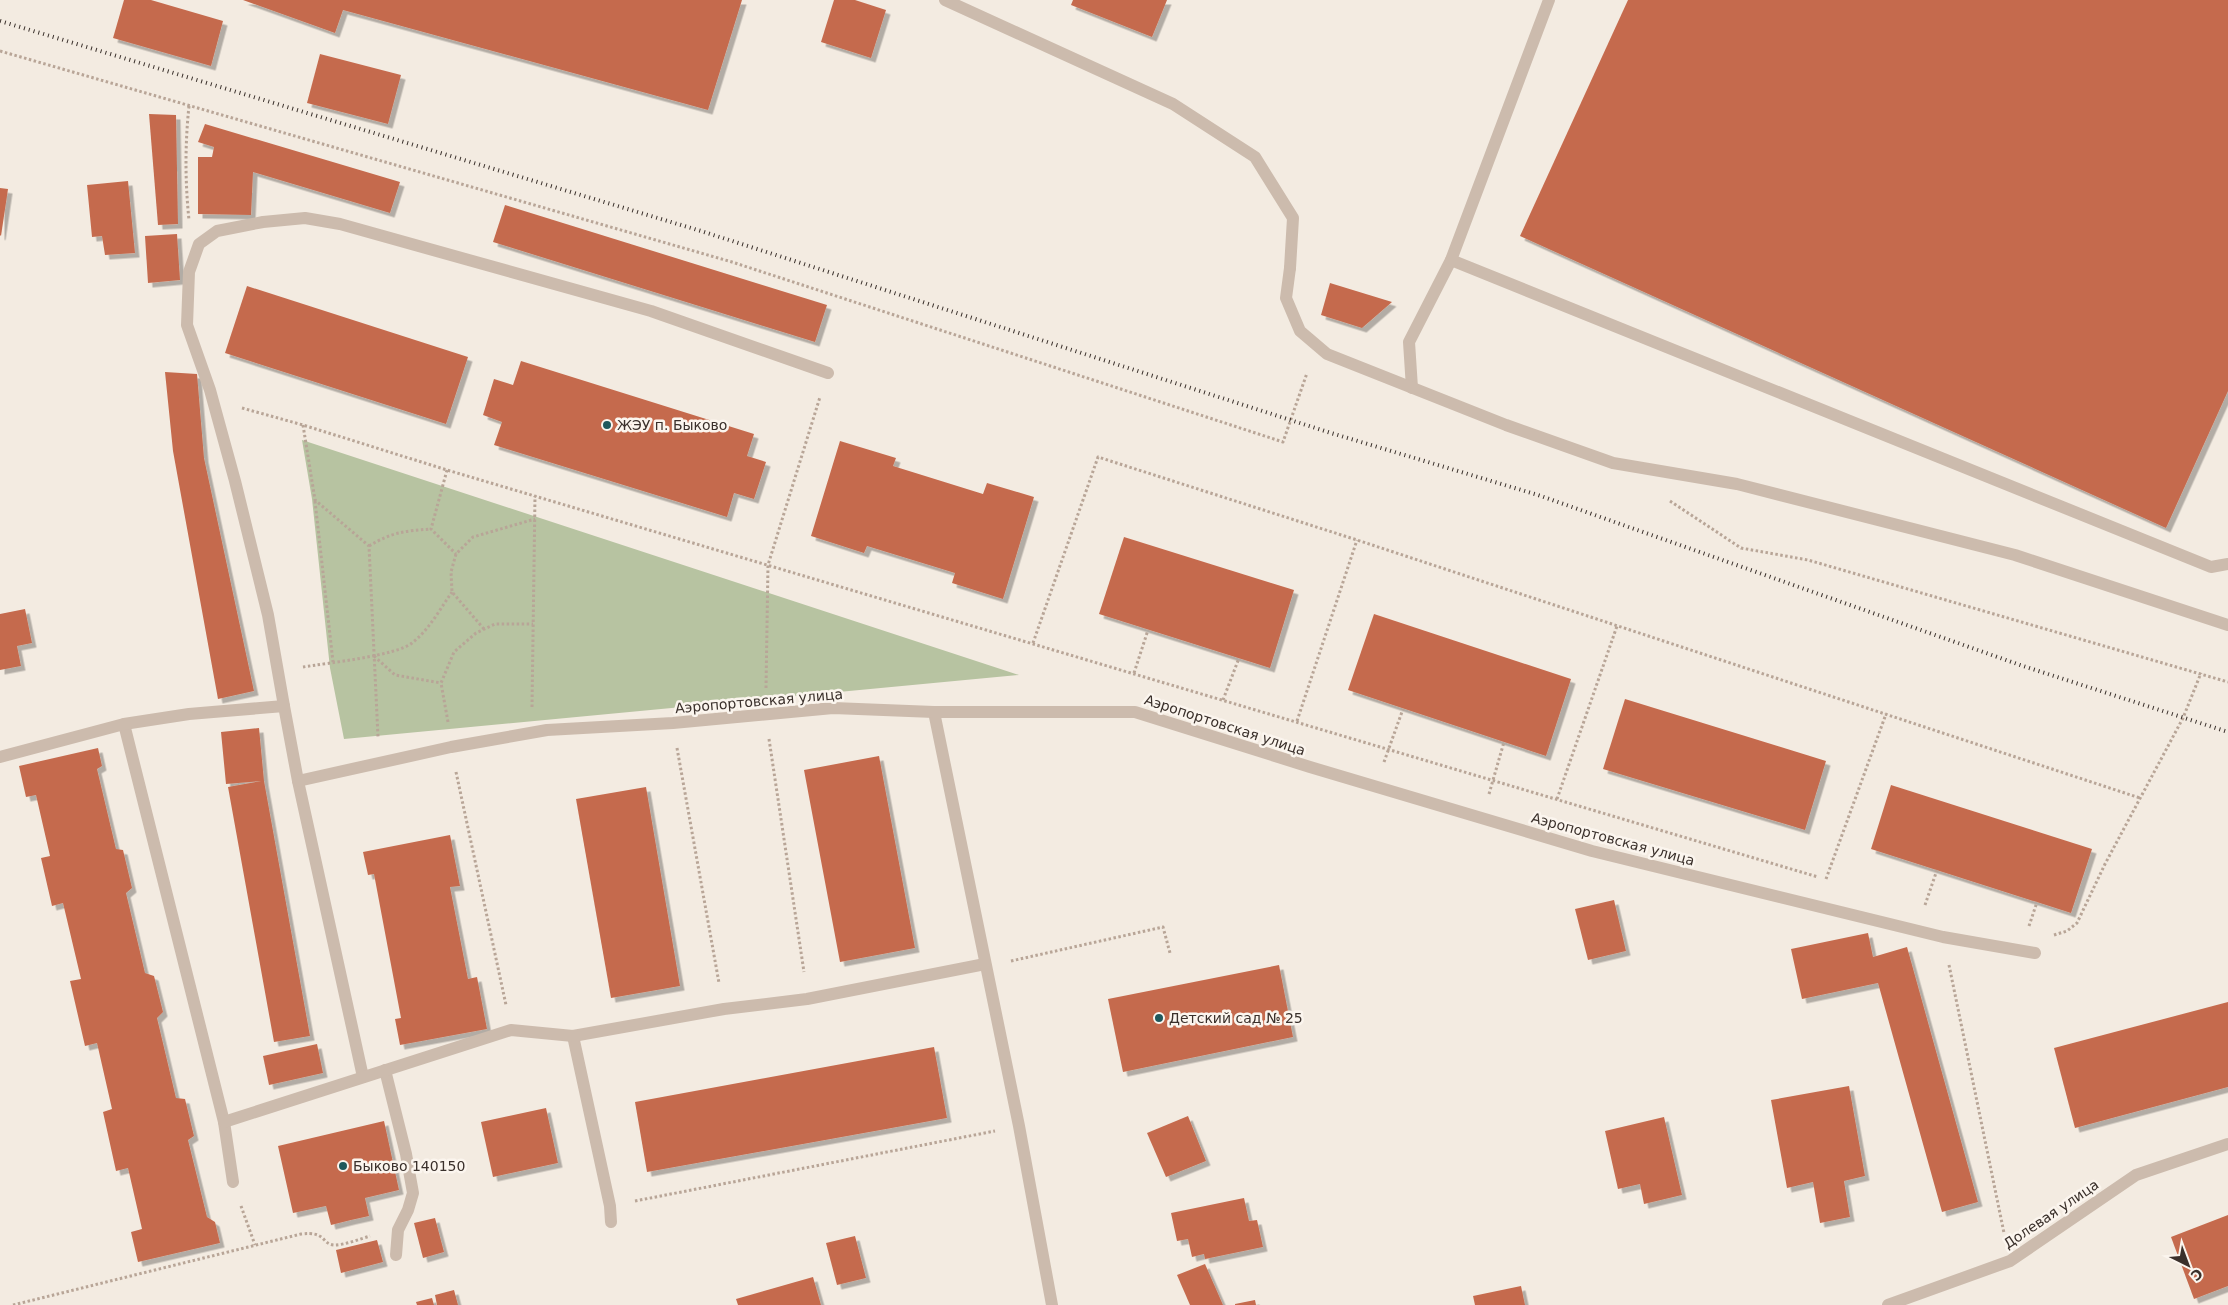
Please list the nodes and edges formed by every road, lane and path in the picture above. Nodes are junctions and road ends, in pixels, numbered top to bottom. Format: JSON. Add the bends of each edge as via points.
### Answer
{"nodes":[{"id":1,"x":945,"y":0,"type":"edge"},
{"id":2,"x":1549,"y":0,"type":"edge"},
{"id":3,"x":0,"y":51,"type":"edge"},
{"id":4,"x":188,"y":106,"type":"junction"},
{"id":5,"x":199,"y":244,"type":"junction"},
{"id":6,"x":1451,"y":260,"type":"junction"},
{"id":7,"x":1317,"y":345,"type":"junction"},
{"id":8,"x":828,"y":372,"type":"joint"},
{"id":9,"x":1412,"y":388,"type":"junction"},
{"id":10,"x":212,"y":400,"type":"junction"},
{"id":11,"x":303,"y":425,"type":"junction"},
{"id":12,"x":447,"y":470,"type":"junction"},
{"id":13,"x":535,"y":496,"type":"junction"},
{"id":14,"x":315,"y":500,"type":"junction"},
{"id":15,"x":1669,"y":500,"type":"dead end"},
{"id":16,"x":535,"y":518,"type":"junction"},
{"id":17,"x":431,"y":529,"type":"junction"},
{"id":18,"x":1357,"y":540,"type":"junction"},
{"id":19,"x":369,"y":546,"type":"junction"},
{"id":20,"x":456,"y":554,"type":"junction"},
{"id":21,"x":2228,"y":564,"type":"edge"},
{"id":22,"x":768,"y":565,"type":"junction"},
{"id":23,"x":452,"y":592,"type":"junction"},
{"id":24,"x":533,"y":624,"type":"junction"},
{"id":25,"x":2228,"y":625,"type":"edge"},
{"id":26,"x":1617,"y":626,"type":"junction"},
{"id":27,"x":484,"y":629,"type":"junction"},
{"id":28,"x":1148,"y":630,"type":"dead end"},
{"id":29,"x":1033,"y":643,"type":"junction"},
{"id":30,"x":374,"y":656,"type":"junction"},
{"id":31,"x":1239,"y":658,"type":"dead end"},
{"id":32,"x":333,"y":662,"type":"junction"},
{"id":33,"x":278,"y":670,"type":"junction"},
{"id":34,"x":1134,"y":673,"type":"junction"},
{"id":35,"x":2201,"y":673,"type":"junction"},
{"id":36,"x":2228,"y":682,"type":"edge"},
{"id":37,"x":440,"y":683,"type":"junction"},
{"id":38,"x":1223,"y":700,"type":"junction"},
{"id":39,"x":284,"y":706,"type":"junction"},
{"id":40,"x":1403,"y":709,"type":"dead end"},
{"id":41,"x":934,"y":712,"type":"junction"},
{"id":42,"x":766,"y":713,"type":"junction"},
{"id":43,"x":1886,"y":714,"type":"junction"},
{"id":44,"x":1297,"y":721,"type":"junction"},
{"id":45,"x":672,"y":723,"type":"junction"},
{"id":46,"x":124,"y":724,"type":"junction"},
{"id":47,"x":449,"y":728,"type":"dead end"},
{"id":48,"x":531,"y":733,"type":"junction"},
{"id":49,"x":378,"y":739,"type":"dead end"},
{"id":50,"x":1504,"y":742,"type":"dead end"},
{"id":51,"x":451,"y":747,"type":"junction"},
{"id":52,"x":1389,"y":749,"type":"junction"},
{"id":53,"x":0,"y":757,"type":"edge"},
{"id":54,"x":1493,"y":780,"type":"junction"},
{"id":55,"x":298,"y":781,"type":"junction"},
{"id":56,"x":1374,"y":786,"type":"junction"},
{"id":57,"x":2140,"y":798,"type":"junction"},
{"id":58,"x":1557,"y":799,"type":"junction"},
{"id":59,"x":1482,"y":818,"type":"junction"},
{"id":60,"x":1936,"y":870,"type":"dead end"},
{"id":61,"x":1826,"y":879,"type":"junction"},
{"id":62,"x":1835,"y":882,"type":"dead end"},
{"id":63,"x":1916,"y":931,"type":"junction"},
{"id":64,"x":2051,"y":936,"type":"dead end"},
{"id":65,"x":1943,"y":937,"type":"junction"},
{"id":66,"x":2035,"y":952,"type":"dead end"},
{"id":67,"x":1170,"y":953,"type":"dead end"},
{"id":68,"x":985,"y":964,"type":"junction"},
{"id":69,"x":808,"y":999,"type":"junction"},
{"id":70,"x":724,"y":1009,"type":"junction"},
{"id":71,"x":512,"y":1030,"type":"junction"},
{"id":72,"x":573,"y":1036,"type":"junction"},
{"id":73,"x":385,"y":1070,"type":"junction"},
{"id":74,"x":363,"y":1077,"type":"junction"},
{"id":75,"x":224,"y":1122,"type":"junction"},
{"id":76,"x":1019,"y":1126,"type":"junction"},
{"id":77,"x":2228,"y":1144,"type":"edge"},
{"id":78,"x":233,"y":1182,"type":"joint"},
{"id":79,"x":610,"y":1206,"type":"junction"},
{"id":80,"x":611,"y":1222,"type":"dead end"},
{"id":81,"x":398,"y":1230,"type":"junction"},
{"id":82,"x":255,"y":1246,"type":"junction"},
{"id":83,"x":396,"y":1255,"type":"dead end"},
{"id":84,"x":2010,"y":1261,"type":"junction"},
{"id":85,"x":12,"y":1305,"type":"edge"},
{"id":86,"x":1052,"y":1305,"type":"edge"},
{"id":87,"x":1888,"y":1305,"type":"edge"}],
"edges":[{"from":1,"to":7,"type":"street","via":[[1173,104],[1255,157],[1293,218],[1286,298],[1300,330]]},
{"from":2,"to":6,"type":"street"},
{"from":3,"to":4,"type":"path"},
{"from":4,"to":5,"type":"path","via":[[186,190],[189,220]]},
{"from":4,"to":7,"type":"path","via":[[732,262],[1283,442]]},
{"from":5,"to":8,"type":"street","via":[[216,231],[263,222],[305,218],[340,224],[651,311]]},
{"from":5,"to":10,"type":"street","via":[[189,272],[187,325]]},
{"from":6,"to":9,"type":"street","via":[[1409,342]]},
{"from":6,"to":21,"type":"street","via":[[2211,568]]},
{"from":7,"to":9,"type":"street","via":[[1327,354]]},
{"from":8,"to":22,"type":"path"},
{"from":9,"to":25,"type":"street","via":[[1613,463],[1737,484],[2015,555]]},
{"from":10,"to":11,"type":"path"},
{"from":10,"to":33,"type":"street","via":[[268,615]]},
{"from":11,"to":12,"type":"path"},
{"from":11,"to":14,"type":"path"},
{"from":12,"to":13,"type":"path"},
{"from":12,"to":17,"type":"path"},
{"from":13,"to":16,"type":"path"},
{"from":13,"to":22,"type":"path"},
{"from":14,"to":19,"type":"path"},
{"from":14,"to":32,"type":"path"},
{"from":15,"to":35,"type":"path","via":[[1741,548],[1808,560]]},
{"from":16,"to":20,"type":"path","via":[[472,537]]},
{"from":16,"to":24,"type":"path"},
{"from":17,"to":19,"type":"path","via":[[387,535]]},
{"from":17,"to":20,"type":"path"},
{"from":18,"to":26,"type":"path"},
{"from":18,"to":29,"type":"path","via":[[1098,458]]},
{"from":18,"to":44,"type":"path"},
{"from":19,"to":30,"type":"path"},
{"from":20,"to":23,"type":"path","via":[[451,572]]},
{"from":22,"to":29,"type":"path"},
{"from":22,"to":42,"type":"path"},
{"from":23,"to":27,"type":"path"},
{"from":23,"to":30,"type":"path","via":[[433,620],[410,644]]},
{"from":24,"to":27,"type":"path","via":[[495,624]]},
{"from":24,"to":48,"type":"path"},
{"from":26,"to":43,"type":"path"},
{"from":26,"to":58,"type":"path"},
{"from":27,"to":37,"type":"path","via":[[454,652]]},
{"from":28,"to":34,"type":"path"},
{"from":29,"to":34,"type":"path"},
{"from":30,"to":32,"type":"path"},
{"from":30,"to":37,"type":"path","via":[[395,675]]},
{"from":30,"to":49,"type":"path"},
{"from":31,"to":38,"type":"path"},
{"from":32,"to":33,"type":"path"},
{"from":33,"to":39,"type":"street"},
{"from":34,"to":38,"type":"path"},
{"from":35,"to":36,"type":"path"},
{"from":35,"to":57,"type":"path","via":[[2183,718]]},
{"from":37,"to":47,"type":"path"},
{"from":38,"to":44,"type":"path"},
{"from":39,"to":46,"type":"street","via":[[189,714]]},
{"from":39,"to":55,"type":"street"},
{"from":40,"to":52,"type":"path"},
{"from":41,"to":42,"type":"street","name":"Аэропортовская улица","via":[[833,708]]},
{"from":41,"to":56,"type":"street","name":"Аэропортовская улица","via":[[1135,712]]},
{"from":41,"to":68,"type":"street"},
{"from":42,"to":45,"type":"street","name":"Аэропортовская улица"},
{"from":42,"to":69,"type":"path"},
{"from":43,"to":57,"type":"path"},
{"from":43,"to":61,"type":"path"},
{"from":44,"to":52,"type":"path"},
{"from":45,"to":48,"type":"street","name":"Аэропортовская улица"},
{"from":45,"to":70,"type":"path"},
{"from":46,"to":53,"type":"street"},
{"from":46,"to":75,"type":"street"},
{"from":48,"to":51,"type":"street","name":"Аэропортовская улица"},
{"from":50,"to":54,"type":"path"},
{"from":51,"to":55,"type":"street","name":"Аэропортовская улица"},
{"from":51,"to":71,"type":"path"},
{"from":52,"to":54,"type":"path"},
{"from":52,"to":56,"type":"path"},
{"from":54,"to":58,"type":"path"},
{"from":54,"to":59,"type":"path"},
{"from":55,"to":74,"type":"street"},
{"from":56,"to":59,"type":"street","name":"Аэропортовская улица"},
{"from":57,"to":64,"type":"path","via":[[2077,923],[2067,931]]},
{"from":58,"to":61,"type":"path"},
{"from":59,"to":63,"type":"street","name":"Аэропортовская улица","via":[[1592,851]]},
{"from":60,"to":63,"type":"path"},
{"from":61,"to":62,"type":"path"},
{"from":63,"to":65,"type":"street","name":"Аэропортовская улица"},
{"from":65,"to":66,"type":"street","name":"Аэропортовская улица"},
{"from":65,"to":84,"type":"path"},
{"from":67,"to":68,"type":"path","via":[[1163,927],[1013,961]]},
{"from":68,"to":69,"type":"street"},
{"from":68,"to":76,"type":"street"},
{"from":69,"to":70,"type":"street"},
{"from":70,"to":72,"type":"street"},
{"from":71,"to":72,"type":"street"},
{"from":71,"to":73,"type":"street"},
{"from":72,"to":79,"type":"street"},
{"from":73,"to":74,"type":"street"},
{"from":73,"to":81,"type":"street","via":[[413,1193]]},
{"from":74,"to":75,"type":"street"},
{"from":75,"to":78,"type":"street"},
{"from":76,"to":79,"type":"path"},
{"from":76,"to":86,"type":"street"},
{"from":77,"to":84,"type":"street","name":"Долевая улица","via":[[2136,1175]]},
{"from":78,"to":82,"type":"path"},
{"from":79,"to":80,"type":"street"},
{"from":81,"to":82,"type":"path","via":[[335,1245],[313,1233]]},
{"from":81,"to":83,"type":"street"},
{"from":82,"to":85,"type":"path"},
{"from":84,"to":87,"type":"street","name":"Долевая улица"}]}
